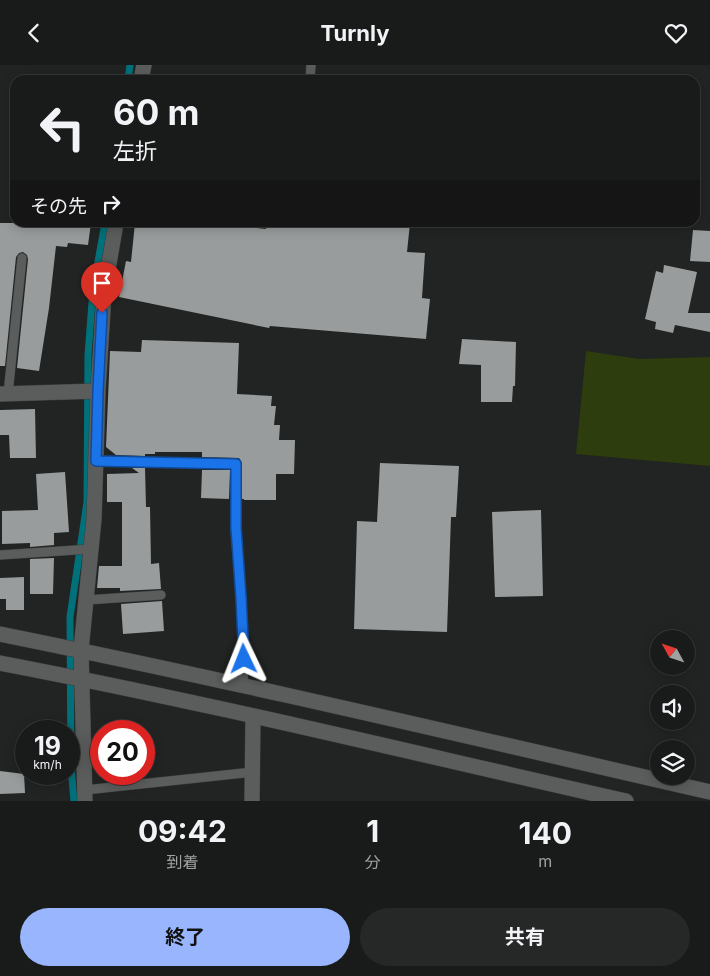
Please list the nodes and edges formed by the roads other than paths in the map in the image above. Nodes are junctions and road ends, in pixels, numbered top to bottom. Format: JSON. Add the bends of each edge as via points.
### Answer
{"nodes":[{"id":1,"x":115,"y":227,"type":"edge"},
{"id":2,"x":22,"y":258,"type":"dead end"},
{"id":3,"x":98,"y":391,"type":"junction"},
{"id":4,"x":4,"y":394,"type":"edge"},
{"id":5,"x":96,"y":461,"type":"junction"},
{"id":6,"x":91,"y":549,"type":"junction"},
{"id":7,"x":0,"y":555,"type":"edge"},
{"id":8,"x":161,"y":595,"type":"dead end"},
{"id":9,"x":86,"y":600,"type":"junction"},
{"id":10,"x":0,"y":634,"type":"edge"},
{"id":11,"x":81,"y":650,"type":"junction"},
{"id":12,"x":0,"y":663,"type":"edge"},
{"id":13,"x":81,"y":679,"type":"junction"},
{"id":14,"x":243,"y":685,"type":"junction"},
{"id":15,"x":254,"y":717,"type":"junction"},
{"id":16,"x":253,"y":771,"type":"junction"},
{"id":17,"x":710,"y":792,"type":"edge"},
{"id":18,"x":85,"y":796,"type":"edge"},
{"id":19,"x":252,"y":801,"type":"edge"},
{"id":20,"x":626,"y":801,"type":"edge"}],
"edges":[{"from":1,"to":3,"type":"street","via":[[104,293]]},
{"from":2,"to":4,"type":"lane"},
{"from":3,"to":4,"type":"street"},
{"from":3,"to":5,"type":"street"},
{"from":5,"to":6,"type":"street"},
{"from":5,"to":14,"type":"lane","via":[[236,464]]},
{"from":6,"to":7,"type":"lane"},
{"from":6,"to":9,"type":"street"},
{"from":8,"to":9,"type":"lane"},
{"from":9,"to":11,"type":"street"},
{"from":10,"to":11,"type":"street"},
{"from":11,"to":13,"type":"street"},
{"from":11,"to":14,"type":"street"},
{"from":12,"to":13,"type":"street"},
{"from":13,"to":15,"type":"street"},
{"from":13,"to":18,"type":"street"},
{"from":14,"to":17,"type":"street"},
{"from":15,"to":16,"type":"street"},
{"from":15,"to":20,"type":"street"},
{"from":16,"to":18,"type":"lane"},
{"from":16,"to":19,"type":"street"}]}
